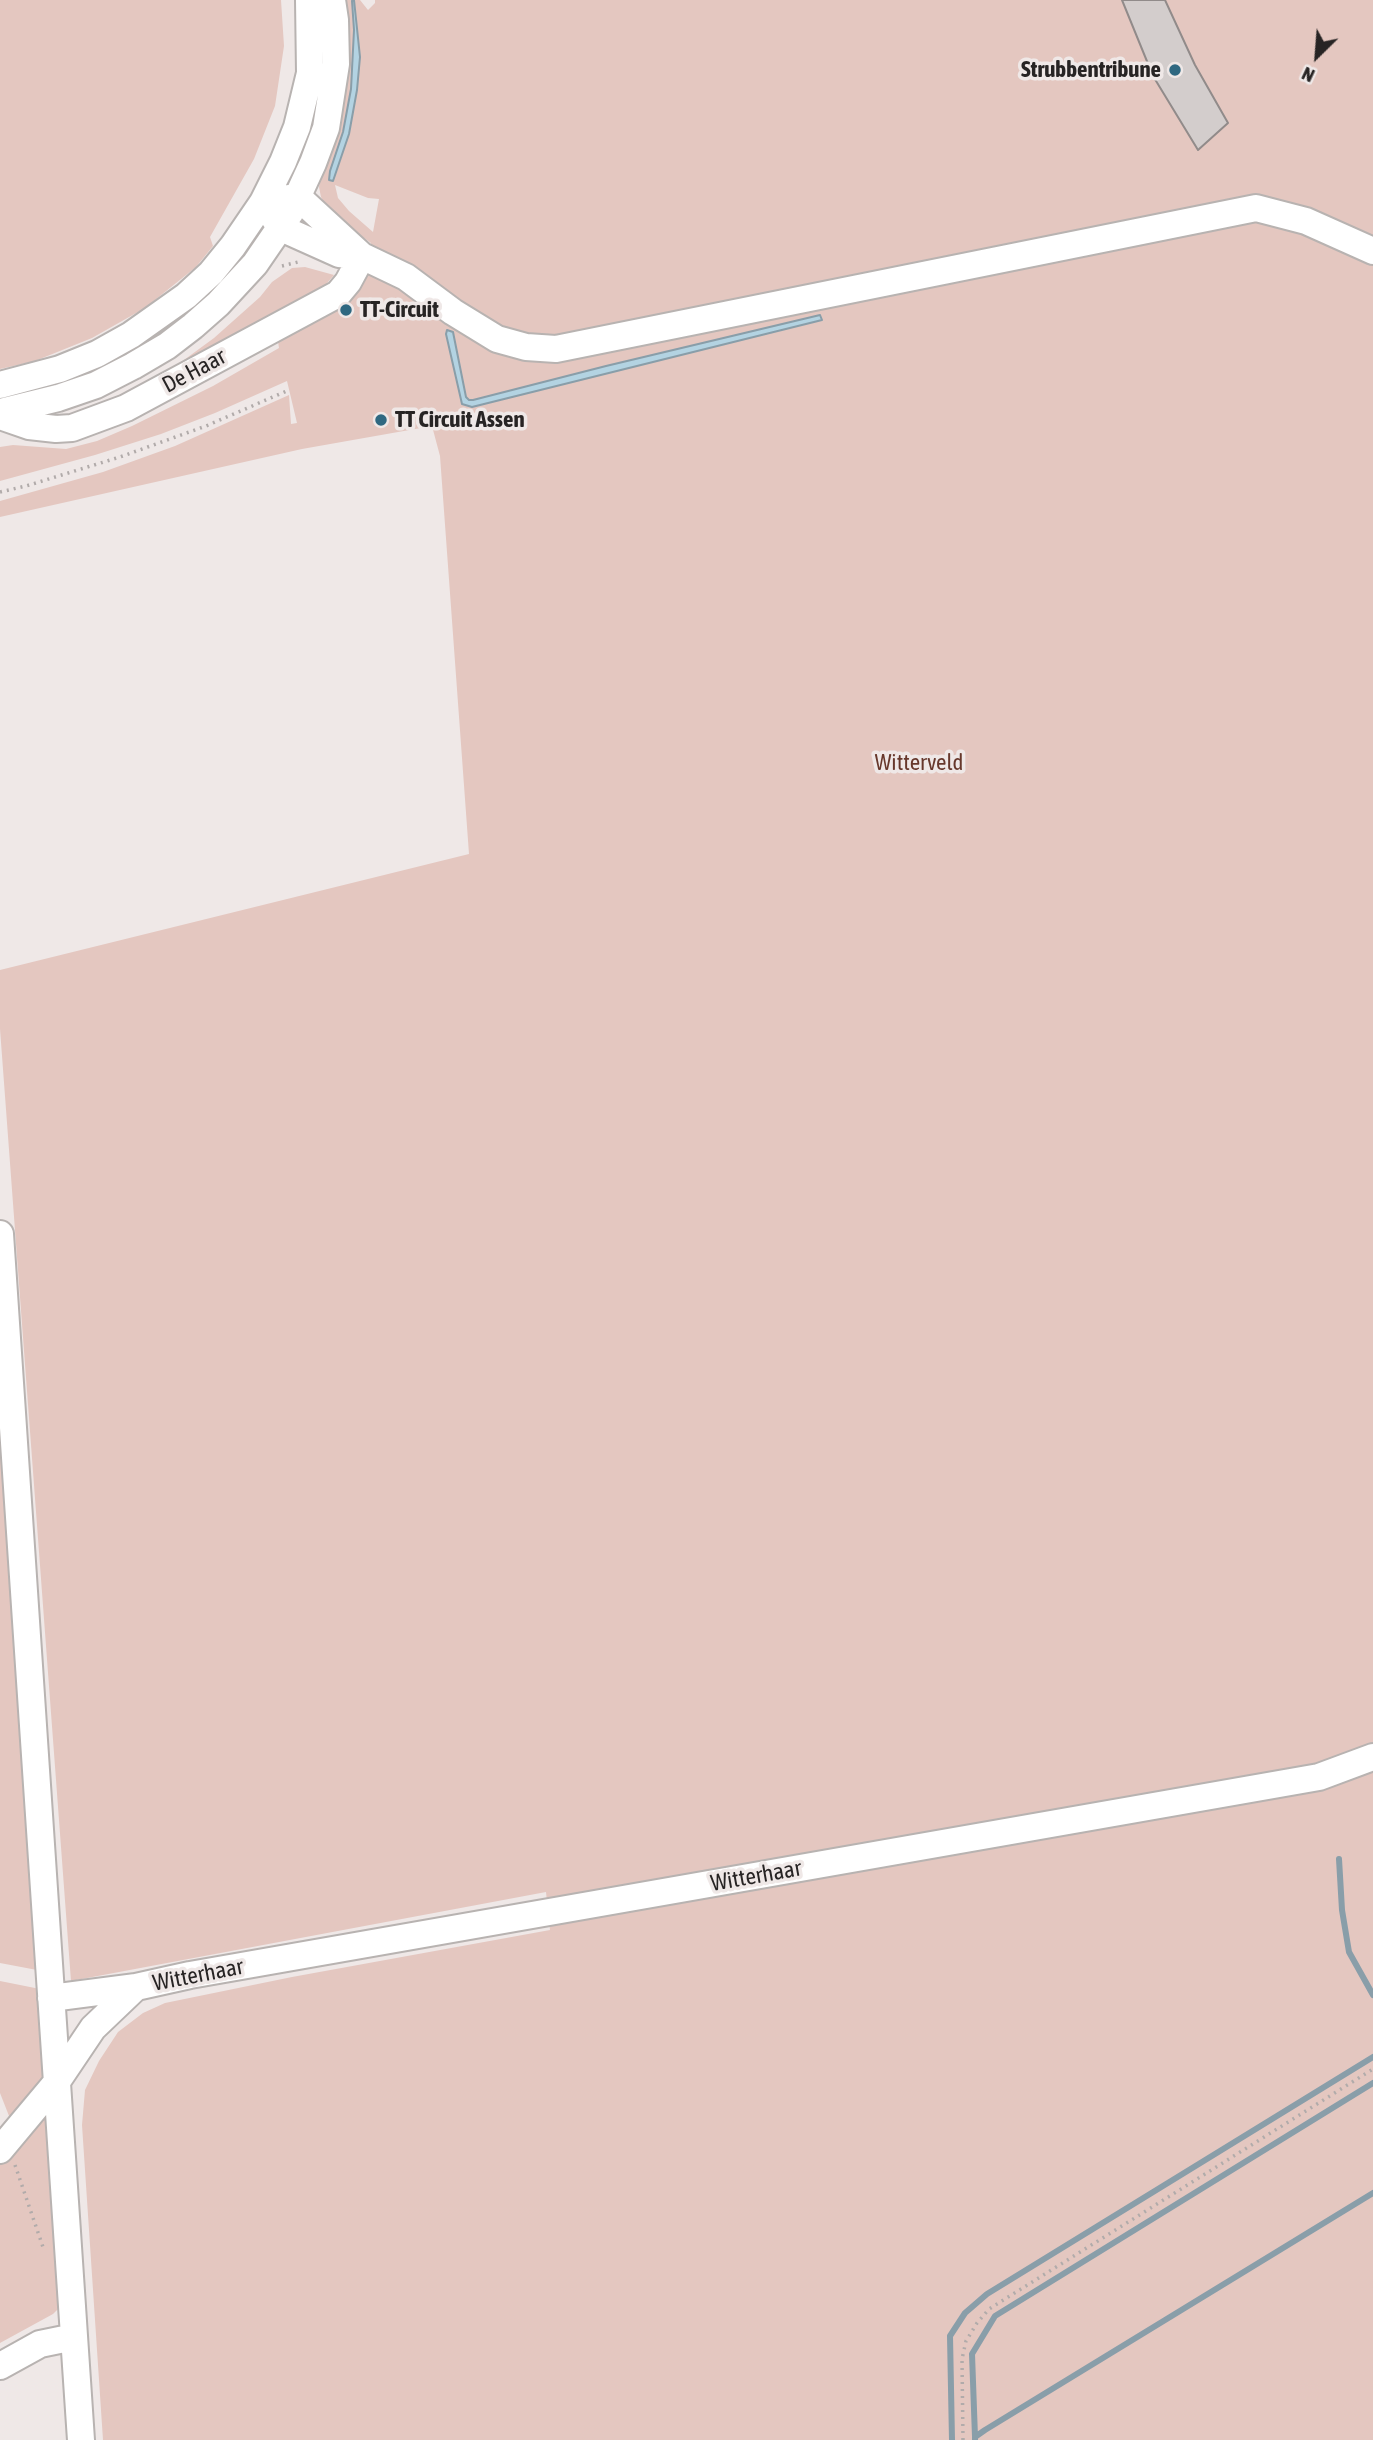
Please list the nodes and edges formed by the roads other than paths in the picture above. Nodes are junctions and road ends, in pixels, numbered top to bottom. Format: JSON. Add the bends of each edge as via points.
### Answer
{"nodes":[{"id":1,"x":309,"y":0,"type":"edge"},
{"id":2,"x":332,"y":0,"type":"edge"},
{"id":3,"x":298,"y":197,"type":"junction"},
{"id":4,"x":263,"y":202,"type":"junction"},
{"id":5,"x":281,"y":228,"type":"junction"},
{"id":6,"x":1373,"y":251,"type":"edge"},
{"id":7,"x":362,"y":256,"type":"junction"},
{"id":8,"x":0,"y":385,"type":"edge"},
{"id":9,"x":0,"y":414,"type":"edge"},
{"id":10,"x":0,"y":1234,"type":"edge"},
{"id":11,"x":1373,"y":1757,"type":"edge"},
{"id":12,"x":136,"y":1987,"type":"junction"},
{"id":13,"x":51,"y":1998,"type":"junction"},
{"id":14,"x":56,"y":2083,"type":"junction"},
{"id":15,"x":4,"y":2145,"type":"edge"},
{"id":16,"x":74,"y":2337,"type":"junction"},
{"id":17,"x":0,"y":2366,"type":"edge"},
{"id":18,"x":81,"y":2440,"type":"edge"}],
"edges":[{"from":1,"to":4,"type":"street","via":[[310,73],[296,127]]},
{"from":2,"to":3,"type":"street","name":"De Haar","via":[[336,64],[326,128]]},
{"from":3,"to":4,"type":"street"},
{"from":3,"to":5,"type":"street","name":"De Haar"},
{"from":3,"to":7,"type":"street"},
{"from":4,"to":5,"type":"street"},
{"from":4,"to":8,"type":"street","via":[[211,273],[159,317],[97,354]]},
{"from":5,"to":7,"type":"street","via":[[339,254]]},
{"from":5,"to":9,"type":"street","name":"De Haar","via":[[218,304],[167,346],[96,385]]},
{"from":6,"to":7,"type":"street","via":[[1306,221],[1256,208],[556,349],[497,339],[406,277]]},
{"from":7,"to":9,"type":"street","name":"De Haar","via":[[338,294],[126,408],[72,428],[56,429],[29,426]]},
{"from":10,"to":13,"type":"street"},
{"from":11,"to":12,"type":"street","name":"Witterhaar","via":[[1319,1777]]},
{"from":12,"to":13,"type":"street","name":"Witterhaar"},
{"from":12,"to":14,"type":"street","name":"Witterhaar","via":[[93,2028]]},
{"from":13,"to":14,"type":"street"},
{"from":14,"to":15,"type":"street","name":"Witterhaar"},
{"from":14,"to":16,"type":"street"},
{"from":16,"to":17,"type":"street","via":[[40,2344]]},
{"from":16,"to":18,"type":"street"}]}
